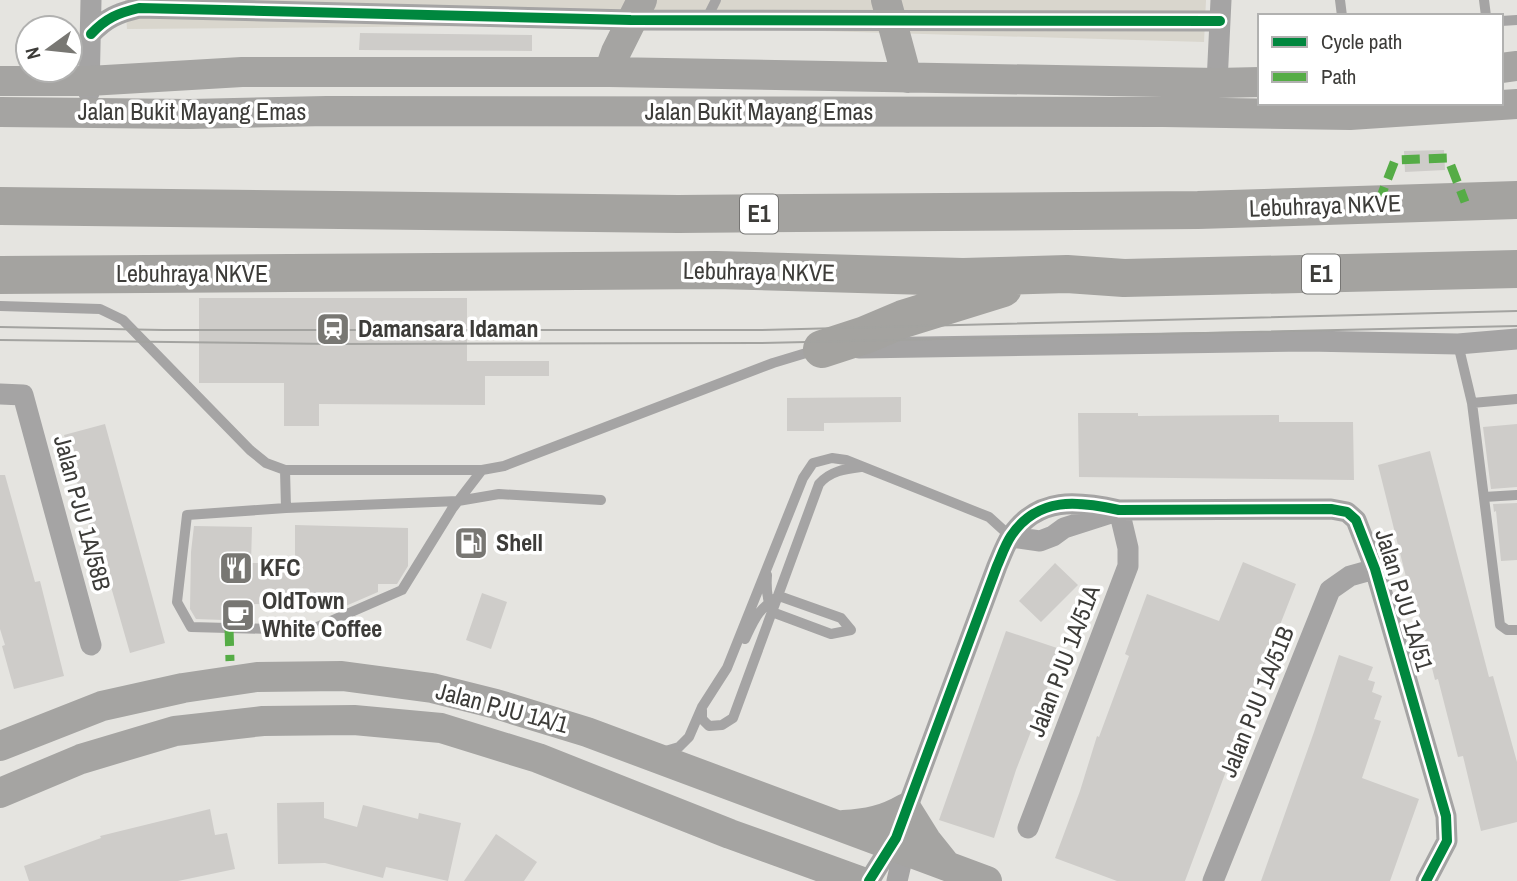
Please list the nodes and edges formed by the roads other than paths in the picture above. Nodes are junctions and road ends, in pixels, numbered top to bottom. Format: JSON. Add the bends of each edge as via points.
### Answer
{"nodes":[{"id":1,"x":92,"y":0,"type":"edge"},
{"id":2,"x":716,"y":0,"type":"edge"},
{"id":3,"x":139,"y":4,"type":"edge"},
{"id":4,"x":378,"y":6,"type":"edge"},
{"id":5,"x":636,"y":10,"type":"edge"},
{"id":6,"x":889,"y":10,"type":"edge"},
{"id":7,"x":1221,"y":10,"type":"edge"},
{"id":8,"x":706,"y":20,"type":"junction"},
{"id":9,"x":91,"y":34,"type":"junction"},
{"id":10,"x":609,"y":72,"type":"junction"},
{"id":11,"x":907,"y":78,"type":"junction"},
{"id":12,"x":0,"y":80,"type":"edge"},
{"id":13,"x":89,"y":80,"type":"junction"},
{"id":14,"x":1258,"y":82,"type":"edge"},
{"id":15,"x":1217,"y":83,"type":"junction"},
{"id":16,"x":1258,"y":100,"type":"edge"},
{"id":17,"x":1309,"y":105,"type":"edge"},
{"id":18,"x":1502,"y":105,"type":"edge"},
{"id":19,"x":0,"y":112,"type":"edge"},
{"id":20,"x":1163,"y":112,"type":"junction"},
{"id":21,"x":88,"y":113,"type":"junction"},
{"id":22,"x":1349,"y":115,"type":"junction"},
{"id":23,"x":1517,"y":200,"type":"edge"},
{"id":24,"x":0,"y":206,"type":"edge"},
{"id":25,"x":1517,"y":269,"type":"edge"},
{"id":26,"x":1067,"y":274,"type":"junction"},
{"id":27,"x":0,"y":275,"type":"edge"},
{"id":28,"x":0,"y":306,"type":"edge"},
{"id":29,"x":1517,"y":339,"type":"edge"},
{"id":30,"x":1458,"y":344,"type":"junction"},
{"id":31,"x":822,"y":349,"type":"junction"},
{"id":32,"x":0,"y":394,"type":"edge"},
{"id":33,"x":1517,"y":399,"type":"edge"},
{"id":34,"x":1472,"y":403,"type":"junction"},
{"id":35,"x":861,"y":467,"type":"junction"},
{"id":36,"x":285,"y":470,"type":"junction"},
{"id":37,"x":482,"y":470,"type":"junction"},
{"id":38,"x":1517,"y":495,"type":"edge"},
{"id":39,"x":1484,"y":497,"type":"junction"},
{"id":40,"x":601,"y":499,"type":"dead end"},
{"id":41,"x":458,"y":501,"type":"junction"},
{"id":42,"x":286,"y":508,"type":"junction"},
{"id":43,"x":1119,"y":510,"type":"junction"},
{"id":44,"x":1011,"y":537,"type":"junction"},
{"id":45,"x":767,"y":566,"type":"junction"},
{"id":46,"x":1375,"y":569,"type":"junction"},
{"id":47,"x":779,"y":596,"type":"junction"},
{"id":48,"x":770,"y":607,"type":"junction"},
{"id":49,"x":1517,"y":630,"type":"edge"},
{"id":50,"x":91,"y":645,"type":"dead end"},
{"id":51,"x":727,"y":668,"type":"junction"},
{"id":52,"x":702,"y":707,"type":"junction"},
{"id":53,"x":0,"y":746,"type":"edge"},
{"id":54,"x":653,"y":755,"type":"junction"},
{"id":55,"x":0,"y":793,"type":"edge"},
{"id":56,"x":906,"y":808,"type":"junction"},
{"id":57,"x":833,"y":825,"type":"junction"},
{"id":58,"x":1028,"y":828,"type":"dead end"},
{"id":59,"x":897,"y":845,"type":"junction"},
{"id":60,"x":946,"y":865,"type":"junction"},
{"id":61,"x":815,"y":872,"type":"edge"},
{"id":62,"x":860,"y":881,"type":"edge"},
{"id":63,"x":869,"y":881,"type":"edge"},
{"id":64,"x":897,"y":881,"type":"edge"},
{"id":65,"x":987,"y":881,"type":"edge"},
{"id":66,"x":1213,"y":881,"type":"edge"},
{"id":67,"x":1426,"y":881,"type":"edge"}],
"edges":[{"from":1,"to":9,"type":"street"},
{"from":2,"to":8,"type":"lane"},
{"from":3,"to":4,"type":"street"},
{"from":3,"to":9,"type":"street","via":[[106,19]]},
{"from":4,"to":5,"type":"street"},
{"from":5,"to":8,"type":"street"},
{"from":5,"to":10,"type":"main road"},
{"from":6,"to":7,"type":"street"},
{"from":6,"to":8,"type":"street"},
{"from":6,"to":11,"type":"main road"},
{"from":7,"to":15,"type":"street"},
{"from":9,"to":13,"type":"street"},
{"from":10,"to":11,"type":"main road","name":"Jalan Bukit Mayang Emas"},
{"from":10,"to":13,"type":"main road","name":"Jalan Bukit Mayang Emas","via":[[243,72]]},
{"from":11,"to":15,"type":"main road","name":"Jalan Bukit Mayang Emas"},
{"from":12,"to":13,"type":"main road","name":"Jalan Bukit Mayang Emas"},
{"from":13,"to":21,"type":"street"},
{"from":14,"to":15,"type":"main road","name":"Jalan Bukit Mayang Emas"},
{"from":15,"to":16,"type":"main road","via":[[1226,93]]},
{"from":15,"to":20,"type":"main road","via":[[1196,103]]},
{"from":17,"to":22,"type":"main road"},
{"from":18,"to":22,"type":"main road","name":"Jalan Bukit Mayang Emas"},
{"from":19,"to":21,"type":"main road","name":"Jalan Bukit Mayang Emas"},
{"from":20,"to":21,"type":"main road","name":"Jalan Bukit Mayang Emas"},
{"from":20,"to":22,"type":"main road","name":"Jalan Bukit Mayang Emas"},
{"from":23,"to":24,"type":"highway","name":"Lebuhraya NKVE","number":"E1","via":[[1198,210],[678,215]]},
{"from":25,"to":26,"type":"highway","name":"Lebuhraya NKVE","number":"E1","via":[[1124,278]]},
{"from":26,"to":27,"type":"highway","name":"Lebuhraya NKVE","number":"E1","via":[[963,277],[702,270]]},
{"from":26,"to":31,"type":"highway","via":[[994,290]]},
{"from":28,"to":36,"type":"lane","via":[[100,309],[123,320],[250,450]]},
{"from":29,"to":30,"type":"street"},
{"from":30,"to":31,"type":"street","via":[[1294,341]]},
{"from":30,"to":34,"type":"lane"},
{"from":31,"to":37,"type":"lane"},
{"from":32,"to":50,"type":"street","name":"Jalan PJU 1A/58B","via":[[23,395]]},
{"from":33,"to":34,"type":"lane"},
{"from":34,"to":39,"type":"lane"},
{"from":35,"to":44,"type":"lane","via":[[989,517]]},
{"from":35,"to":45,"type":"lane","via":[[832,458],[813,463]]},
{"from":35,"to":47,"type":"lane","via":[[839,470],[819,484]]},
{"from":36,"to":37,"type":"lane"},
{"from":36,"to":42,"type":"lane"},
{"from":37,"to":41,"type":"lane"},
{"from":38,"to":39,"type":"lane"},
{"from":39,"to":49,"type":"lane","via":[[1500,625]]},
{"from":40,"to":41,"type":"lane","via":[[499,494]]},
{"from":41,"to":42,"type":"lane"},
{"from":41,"to":42,"type":"lane","via":[[402,590],[310,630],[191,627],[177,602],[187,516]]},
{"from":43,"to":44,"type":"street","via":[[1086,503],[1056,504],[1030,515]]},
{"from":43,"to":46,"type":"street","name":"Jalan PJU 1A/51","via":[[1347,512],[1356,520]]},
{"from":43,"to":58,"type":"street","name":"Jalan PJU 1A/51A","via":[[1128,566]]},
{"from":44,"to":56,"type":"street","via":[[996,566]]},
{"from":45,"to":48,"type":"lane"},
{"from":45,"to":51,"type":"lane"},
{"from":46,"to":66,"type":"street","name":"Jalan PJU 1A/51B","via":[[1350,576],[1330,590]]},
{"from":46,"to":67,"type":"street","name":"Jalan PJU 1A/51","via":[[1446,816],[1447,841]]},
{"from":47,"to":48,"type":"lane"},
{"from":47,"to":48,"type":"lane","via":[[841,618],[851,630],[831,634]]},
{"from":48,"to":51,"type":"lane","via":[[758,612],[740,652]]},
{"from":48,"to":52,"type":"lane","via":[[733,718],[709,726],[702,719]]},
{"from":51,"to":52,"type":"lane"},
{"from":52,"to":54,"type":"lane","via":[[689,737],[678,747]]},
{"from":53,"to":54,"type":"main road","name":"Jalan PJU 1A/1","via":[[102,706],[183,688],[257,677],[342,676],[432,688],[496,704]]},
{"from":54,"to":57,"type":"main road","name":"Jalan PJU 1A/1"},
{"from":55,"to":61,"type":"main road","name":"Jalan PJU 1A/1","via":[[81,759],[175,731],[263,721],[367,721],[442,728],[538,758]]},
{"from":56,"to":57,"type":"main road","via":[[867,824]]},
{"from":56,"to":59,"type":"street"},
{"from":56,"to":60,"type":"main road"},
{"from":57,"to":59,"type":"main road","name":"Jalan PJU 1A/1"},
{"from":59,"to":60,"type":"main road","name":"Jalan PJU 1A/1"},
{"from":59,"to":63,"type":"street"},
{"from":59,"to":64,"type":"street"},
{"from":60,"to":65,"type":"main road","name":"Jalan PJU 1A/1"},
{"from":61,"to":62,"type":"main road","name":"Jalan PJU 1A/1"}]}
